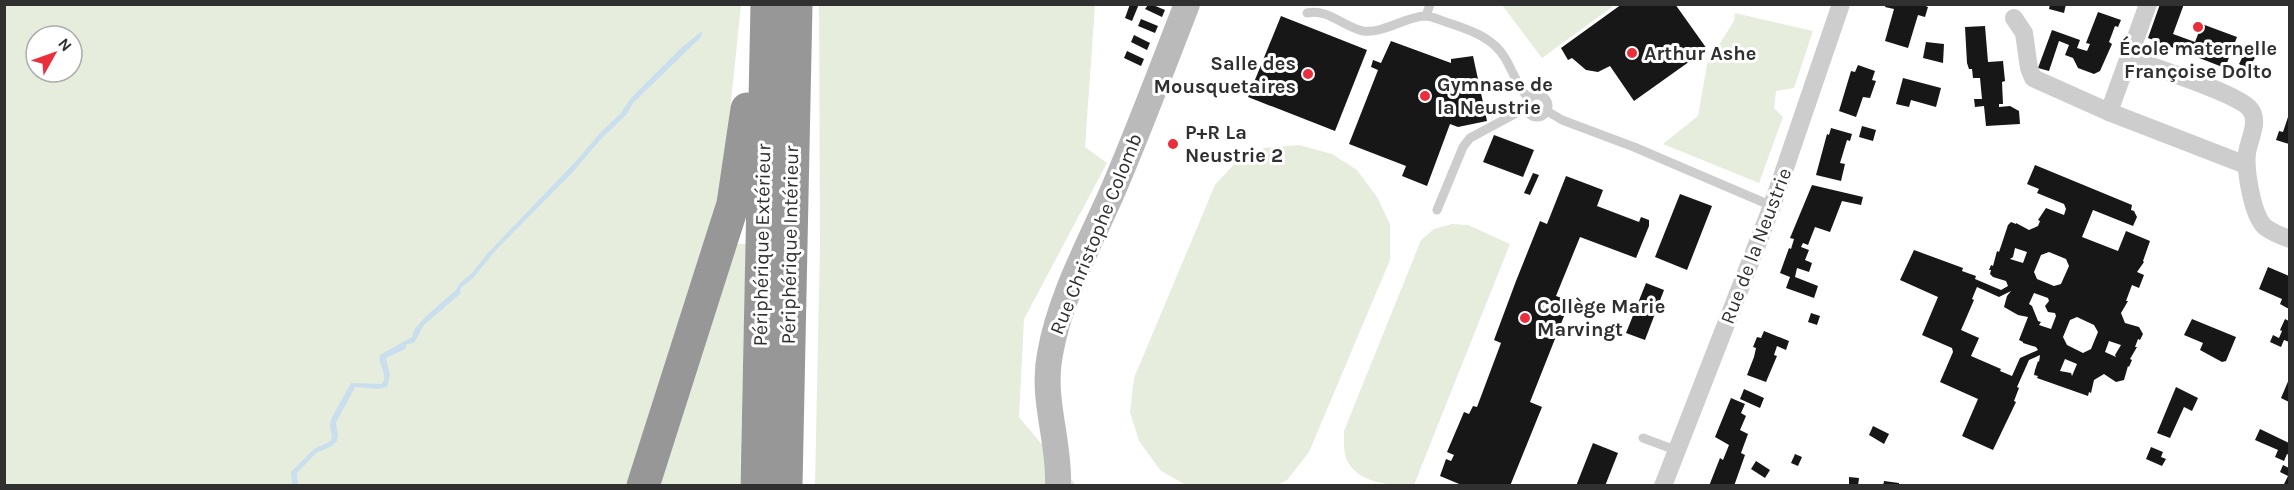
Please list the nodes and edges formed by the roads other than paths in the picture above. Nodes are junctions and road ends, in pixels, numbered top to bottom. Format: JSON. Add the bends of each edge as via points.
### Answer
{"nodes":[{"id":1,"x":767,"y":4,"type":"edge"},
{"id":2,"x":796,"y":4,"type":"edge"},
{"id":3,"x":1187,"y":4,"type":"edge"},
{"id":4,"x":1202,"y":4,"type":"edge"},
{"id":5,"x":1430,"y":4,"type":"edge"},
{"id":6,"x":1841,"y":4,"type":"edge"},
{"id":7,"x":2148,"y":4,"type":"edge"},
{"id":8,"x":1307,"y":13,"type":"dead end"},
{"id":9,"x":1426,"y":16,"type":"junction"},
{"id":10,"x":2014,"y":18,"type":"dead end"},
{"id":11,"x":766,"y":39,"type":"junction"},
{"id":12,"x":2128,"y":58,"type":"junction"},
{"id":13,"x":1528,"y":98,"type":"junction"},
{"id":14,"x":1526,"y":108,"type":"junction"},
{"id":15,"x":1146,"y":110,"type":"junction"},
{"id":16,"x":1547,"y":111,"type":"junction"},
{"id":17,"x":2109,"y":112,"type":"junction"},
{"id":18,"x":2246,"y":165,"type":"junction"},
{"id":19,"x":1772,"y":206,"type":"junction"},
{"id":20,"x":1437,"y":210,"type":"dead end"},
{"id":21,"x":2289,"y":239,"type":"edge"},
{"id":22,"x":1643,"y":438,"type":"dead end"},
{"id":23,"x":1677,"y":452,"type":"junction"},
{"id":24,"x":1063,"y":479,"type":"edge"},
{"id":25,"x":643,"y":486,"type":"edge"},
{"id":26,"x":757,"y":486,"type":"edge"},
{"id":27,"x":786,"y":486,"type":"edge"},
{"id":28,"x":1663,"y":486,"type":"edge"}],
"edges":[{"from":1,"to":11,"type":"highway","name":"Périphérique Extérieur"},
{"from":2,"to":27,"type":"highway","name":"Périphérique Intérieur"},
{"from":3,"to":15,"type":"street","name":"Rue Christophe Colomb"},
{"from":4,"to":15,"type":"street","name":"Rue Christophe Colomb"},
{"from":5,"to":9,"type":"lane"},
{"from":6,"to":19,"type":"street","name":"Rue de la Neustrie"},
{"from":7,"to":12,"type":"street"},
{"from":8,"to":9,"type":"lane","via":[[1317,10],[1363,31]]},
{"from":9,"to":13,"type":"lane","via":[[1485,37],[1504,57],[1518,87]]},
{"from":10,"to":17,"type":"street","via":[[2024,33],[2033,78]]},
{"from":11,"to":25,"type":"highway","via":[[752,55],[733,204]]},
{"from":11,"to":26,"type":"highway","name":"Périphérique Extérieur"},
{"from":12,"to":17,"type":"street"},
{"from":12,"to":18,"type":"street","via":[[2232,96],[2249,107],[2254,124]]},
{"from":13,"to":14,"type":"lane"},
{"from":13,"to":16,"type":"lane","via":[[1544,96]]},
{"from":14,"to":16,"type":"lane","via":[[1537,117]]},
{"from":14,"to":20,"type":"lane","via":[[1470,138]]},
{"from":15,"to":24,"type":"street","name":"Rue Christophe Colomb","via":[[1053,338],[1048,401]]},
{"from":16,"to":19,"type":"lane"},
{"from":17,"to":18,"type":"street"},
{"from":18,"to":21,"type":"street","via":[[2260,221]]},
{"from":19,"to":23,"type":"street","name":"Rue de la Neustrie"},
{"from":22,"to":23,"type":"lane"},
{"from":23,"to":28,"type":"street","name":"Rue de la Neustrie"}]}
